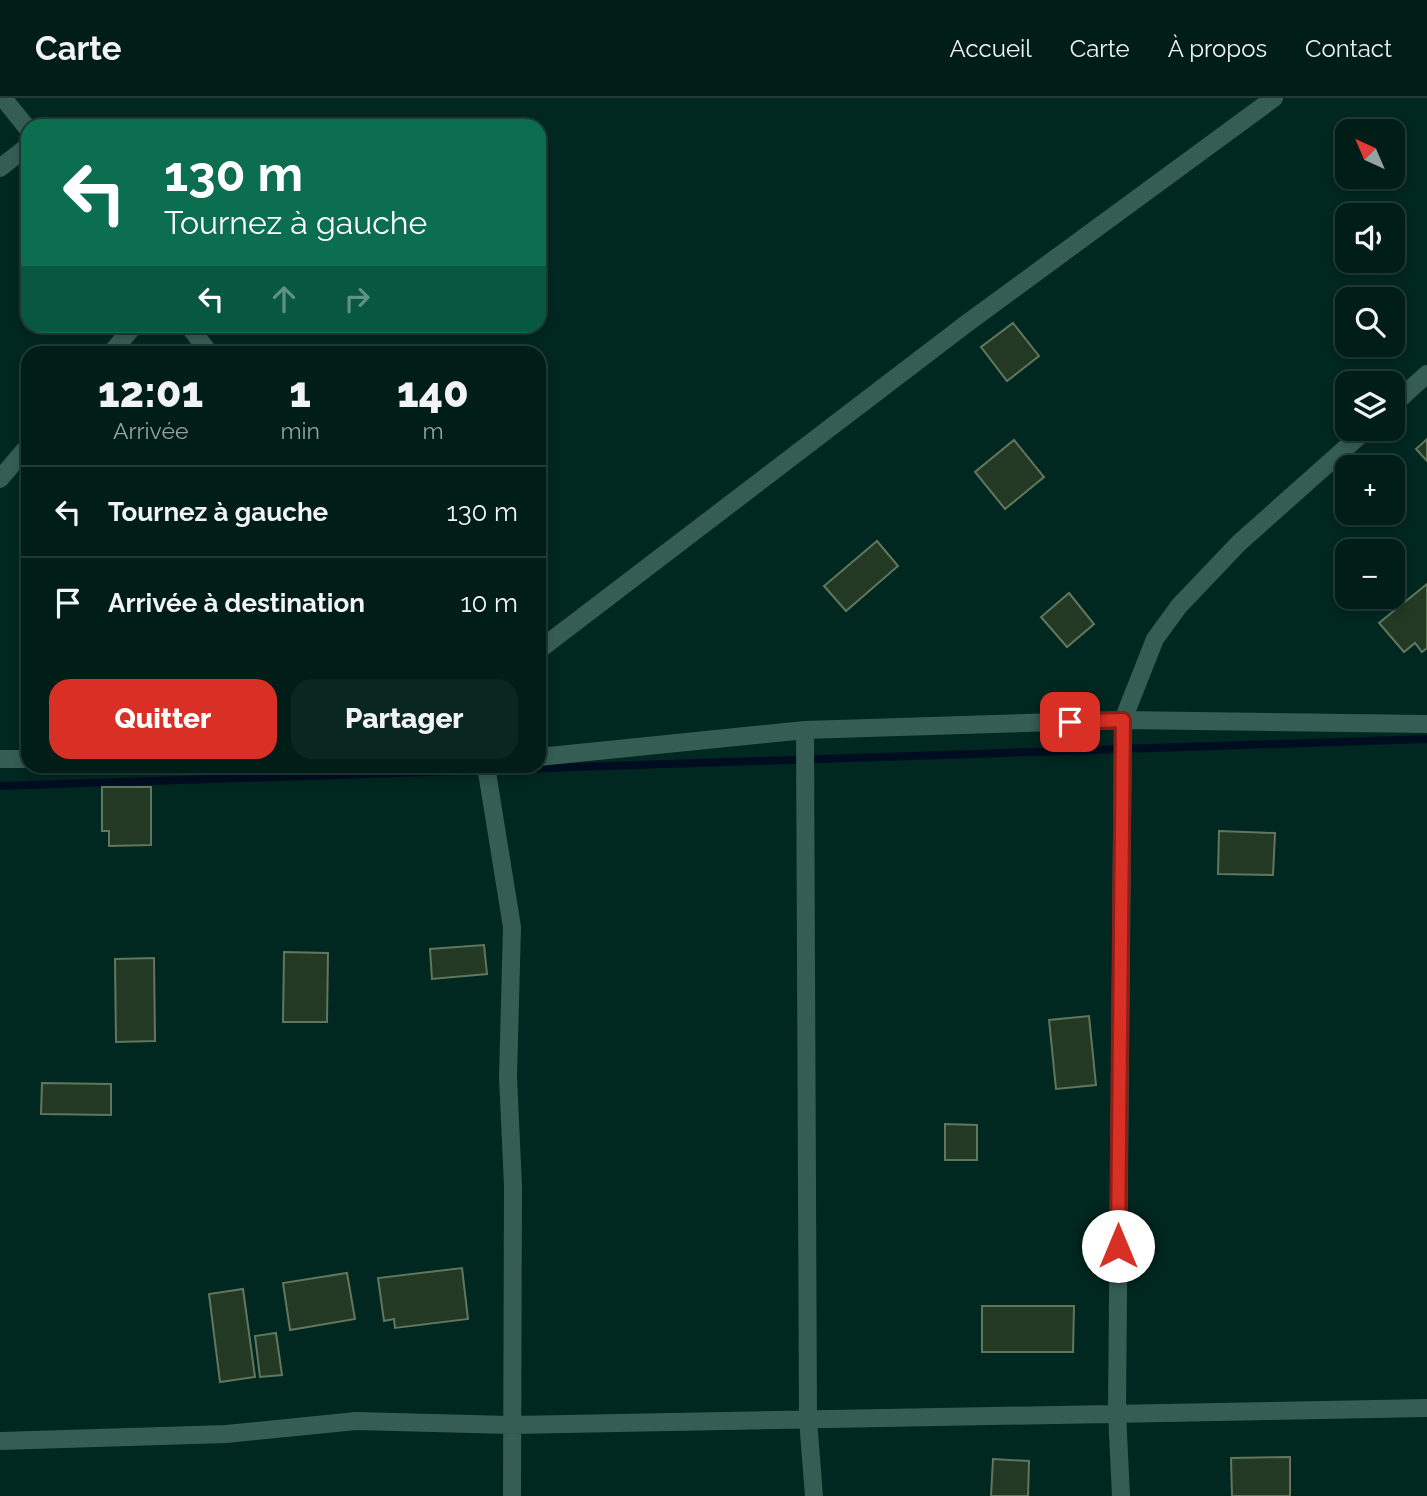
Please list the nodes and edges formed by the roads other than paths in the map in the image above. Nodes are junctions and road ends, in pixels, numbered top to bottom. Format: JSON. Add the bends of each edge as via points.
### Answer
{"nodes":[{"id":1,"x":3,"y":98,"type":"edge"},
{"id":2,"x":1274,"y":98,"type":"edge"},
{"id":3,"x":21,"y":120,"type":"edge"},
{"id":4,"x":21,"y":152,"type":"edge"},
{"id":5,"x":0,"y":168,"type":"edge"},
{"id":6,"x":1427,"y":374,"type":"edge"},
{"id":7,"x":1405,"y":394,"type":"edge"},
{"id":8,"x":1354,"y":441,"type":"edge"},
{"id":9,"x":21,"y":454,"type":"edge"},
{"id":10,"x":0,"y":479,"type":"edge"},
{"id":11,"x":546,"y":645,"type":"edge"},
{"id":12,"x":1123,"y":720,"type":"junction"},
{"id":13,"x":1427,"y":724,"type":"edge"},
{"id":14,"x":805,"y":730,"type":"junction"},
{"id":15,"x":546,"y":756,"type":"edge"},
{"id":16,"x":0,"y":759,"type":"edge"},
{"id":17,"x":21,"y":759,"type":"edge"},
{"id":18,"x":487,"y":773,"type":"edge"},
{"id":19,"x":1427,"y":1408,"type":"edge"},
{"id":20,"x":1117,"y":1412,"type":"junction"},
{"id":21,"x":808,"y":1420,"type":"junction"},
{"id":22,"x":512,"y":1425,"type":"junction"},
{"id":23,"x":0,"y":1441,"type":"edge"},
{"id":24,"x":512,"y":1496,"type":"edge"},
{"id":25,"x":814,"y":1496,"type":"edge"},
{"id":26,"x":1121,"y":1496,"type":"edge"}],
"edges":[{"from":1,"to":3,"type":"street"},
{"from":2,"to":11,"type":"street","via":[[966,324]]},
{"from":4,"to":5,"type":"street"},
{"from":6,"to":7,"type":"street"},
{"from":8,"to":12,"type":"street","via":[[1239,543],[1179,606],[1155,639]]},
{"from":9,"to":10,"type":"street"},
{"from":12,"to":13,"type":"street"},
{"from":12,"to":14,"type":"street"},
{"from":12,"to":20,"type":"street"},
{"from":14,"to":15,"type":"street"},
{"from":14,"to":21,"type":"street"},
{"from":16,"to":17,"type":"street"},
{"from":18,"to":22,"type":"street","via":[[512,927],[508,1077],[513,1186]]},
{"from":19,"to":20,"type":"street"},
{"from":20,"to":21,"type":"street"},
{"from":20,"to":26,"type":"street"},
{"from":21,"to":22,"type":"street"},
{"from":21,"to":25,"type":"street"},
{"from":22,"to":23,"type":"street","via":[[356,1421],[226,1434]]},
{"from":22,"to":24,"type":"street"}]}
